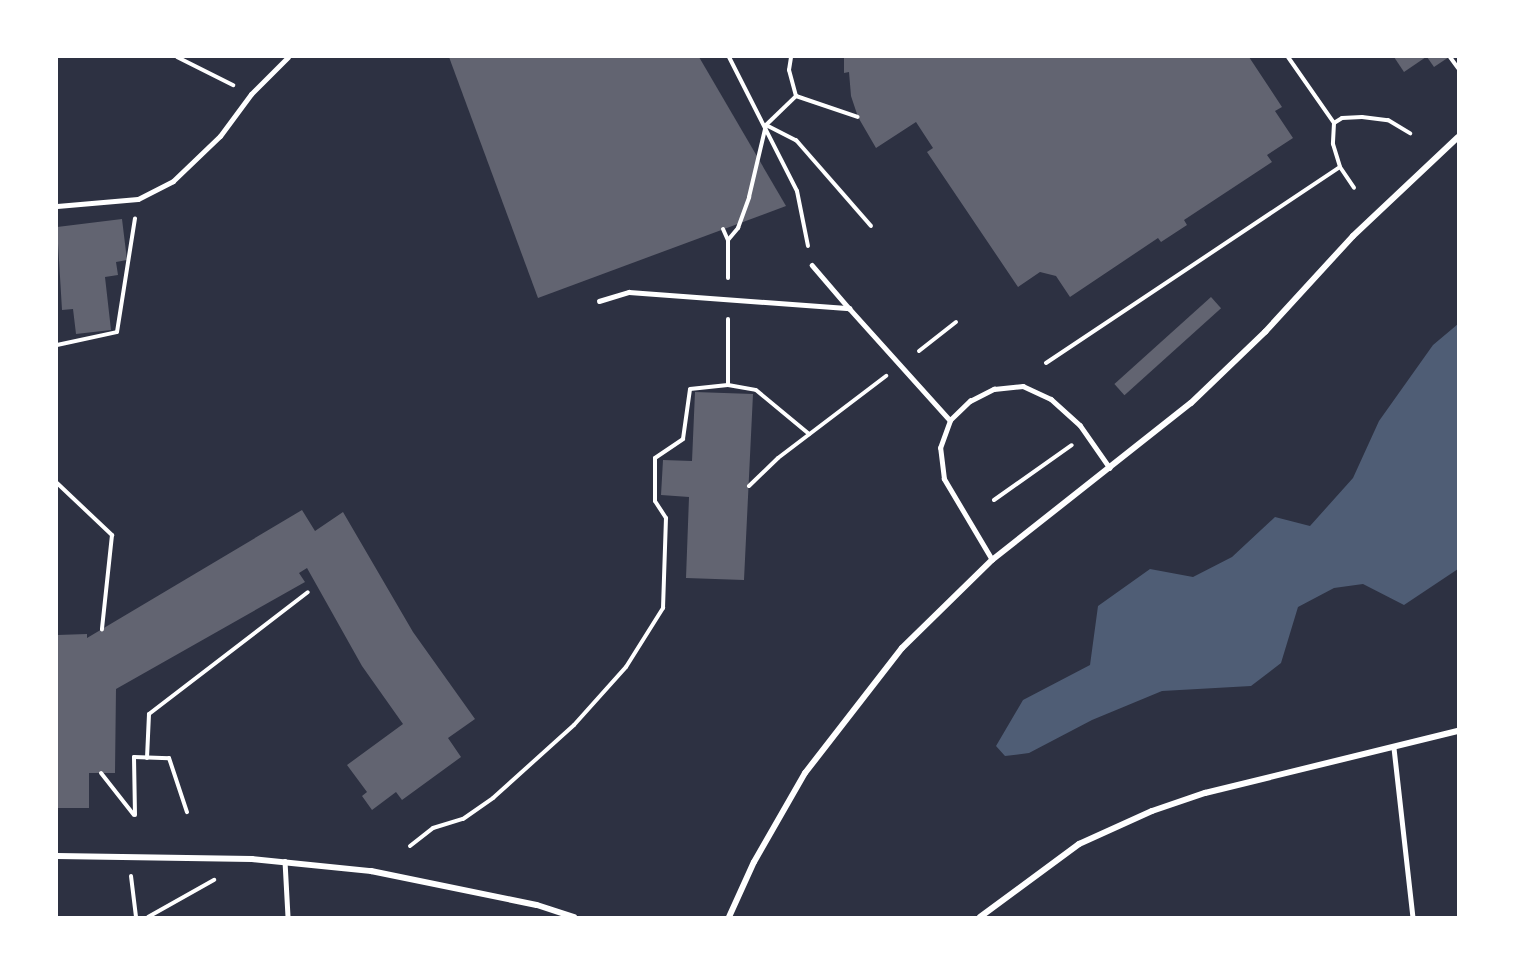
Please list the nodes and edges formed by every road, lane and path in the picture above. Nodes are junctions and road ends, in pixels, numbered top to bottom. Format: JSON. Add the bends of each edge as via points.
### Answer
{"nodes":[{"id":1,"x":177,"y":57,"type":"edge"},
{"id":2,"x":288,"y":57,"type":"edge"},
{"id":3,"x":729,"y":57,"type":"edge"},
{"id":4,"x":791,"y":57,"type":"edge"},
{"id":5,"x":1288,"y":57,"type":"edge"},
{"id":6,"x":1450,"y":57,"type":"edge"},
{"id":7,"x":1458,"y":68,"type":"edge"},
{"id":8,"x":251,"y":94,"type":"junction"},
{"id":9,"x":796,"y":96,"type":"junction"},
{"id":10,"x":858,"y":117,"type":"dead end"},
{"id":11,"x":1334,"y":123,"type":"junction"},
{"id":12,"x":765,"y":125,"type":"junction"},
{"id":13,"x":1410,"y":133,"type":"dead end"},
{"id":14,"x":1458,"y":137,"type":"edge"},
{"id":15,"x":1340,"y":167,"type":"junction"},
{"id":16,"x":1354,"y":188,"type":"dead end"},
{"id":17,"x":138,"y":200,"type":"junction"},
{"id":18,"x":57,"y":206,"type":"edge"},
{"id":19,"x":871,"y":226,"type":"dead end"},
{"id":20,"x":723,"y":229,"type":"dead end"},
{"id":21,"x":728,"y":240,"type":"junction"},
{"id":22,"x":812,"y":265,"type":"joint"},
{"id":23,"x":599,"y":301,"type":"dead end"},
{"id":24,"x":728,"y":301,"type":"junction"},
{"id":25,"x":849,"y":308,"type":"junction"},
{"id":26,"x":956,"y":322,"type":"dead end"},
{"id":27,"x":57,"y":345,"type":"edge"},
{"id":28,"x":919,"y":351,"type":"dead end"},
{"id":29,"x":1046,"y":363,"type":"dead end"},
{"id":30,"x":891,"y":372,"type":"dead end"},
{"id":31,"x":728,"y":385,"type":"junction"},
{"id":32,"x":950,"y":420,"type":"junction"},
{"id":33,"x":809,"y":434,"type":"junction"},
{"id":34,"x":1086,"y":434,"type":"junction"},
{"id":35,"x":1110,"y":469,"type":"junction"},
{"id":36,"x":57,"y":483,"type":"edge"},
{"id":37,"x":749,"y":486,"type":"dead end"},
{"id":38,"x":994,"y":500,"type":"dead end"},
{"id":39,"x":992,"y":560,"type":"junction"},
{"id":40,"x":308,"y":592,"type":"dead end"},
{"id":41,"x":102,"y":629,"type":"dead end"},
{"id":42,"x":1458,"y":731,"type":"edge"},
{"id":43,"x":1394,"y":748,"type":"junction"},
{"id":44,"x":147,"y":758,"type":"junction"},
{"id":45,"x":101,"y":773,"type":"dead end"},
{"id":46,"x":187,"y":812,"type":"dead end"},
{"id":47,"x":410,"y":846,"type":"dead end"},
{"id":48,"x":57,"y":856,"type":"edge"},
{"id":49,"x":285,"y":861,"type":"junction"},
{"id":50,"x":143,"y":874,"type":"dead end"},
{"id":51,"x":225,"y":874,"type":"dead end"},
{"id":52,"x":136,"y":917,"type":"edge"},
{"id":53,"x":148,"y":917,"type":"edge"},
{"id":54,"x":288,"y":917,"type":"edge"},
{"id":55,"x":574,"y":917,"type":"edge"},
{"id":56,"x":729,"y":917,"type":"edge"},
{"id":57,"x":980,"y":917,"type":"edge"},
{"id":58,"x":1413,"y":917,"type":"edge"}],
"edges":[{"from":1,"to":8,"type":"path"},
{"from":2,"to":8,"type":"street"},
{"from":3,"to":12,"type":"path"},
{"from":4,"to":9,"type":"path","via":[[789,70]]},
{"from":5,"to":11,"type":"path"},
{"from":6,"to":7,"type":"path"},
{"from":8,"to":17,"type":"street","via":[[220,136],[173,180]]},
{"from":9,"to":10,"type":"path"},
{"from":9,"to":12,"type":"path"},
{"from":11,"to":13,"type":"path","via":[[1342,118],[1388,120]]},
{"from":11,"to":15,"type":"path","via":[[1333,144]]},
{"from":12,"to":19,"type":"path","via":[[796,140]]},
{"from":12,"to":21,"type":"path","via":[[738,228]]},
{"from":12,"to":22,"type":"path","via":[[796,191]]},
{"from":14,"to":35,"type":"street","via":[[1353,236],[1265,332],[1191,403]]},
{"from":15,"to":16,"type":"path"},
{"from":15,"to":29,"type":"path"},
{"from":17,"to":18,"type":"street"},
{"from":17,"to":27,"type":"path","via":[[117,332]]},
{"from":20,"to":21,"type":"path"},
{"from":21,"to":24,"type":"path"},
{"from":22,"to":25,"type":"lane"},
{"from":23,"to":24,"type":"lane","via":[[629,292]]},
{"from":24,"to":25,"type":"lane"},
{"from":24,"to":31,"type":"path"},
{"from":25,"to":32,"type":"lane"},
{"from":26,"to":28,"type":"path"},
{"from":30,"to":33,"type":"path"},
{"from":31,"to":33,"type":"path","via":[[756,390]]},
{"from":31,"to":47,"type":"path","via":[[690,389],[683,440],[655,458],[655,501],[666,518],[663,608],[626,667],[574,725],[493,798],[463,819],[433,828]]},
{"from":32,"to":34,"type":"lane","via":[[970,401],[994,389],[1023,386],[1051,399]]},
{"from":32,"to":39,"type":"lane","via":[[940,448],[944,479]]},
{"from":33,"to":37,"type":"path"},
{"from":34,"to":35,"type":"lane"},
{"from":34,"to":38,"type":"path"},
{"from":35,"to":39,"type":"street"},
{"from":36,"to":41,"type":"path","via":[[112,535]]},
{"from":39,"to":56,"type":"street","via":[[902,648],[851,711],[800,783],[753,862]]},
{"from":40,"to":44,"type":"path","via":[[149,714]]},
{"from":42,"to":43,"type":"street"},
{"from":43,"to":57,"type":"street","via":[[1205,793],[1152,811],[1079,844]]},
{"from":43,"to":58,"type":"lane"},
{"from":44,"to":45,"type":"path","via":[[134,757],[135,815]]},
{"from":44,"to":46,"type":"path","via":[[169,758]]},
{"from":48,"to":49,"type":"street"},
{"from":49,"to":54,"type":"lane"},
{"from":49,"to":55,"type":"street","via":[[371,871],[537,905]]},
{"from":50,"to":52,"type":"path","via":[[131,874]]},
{"from":51,"to":53,"type":"path"}]}
